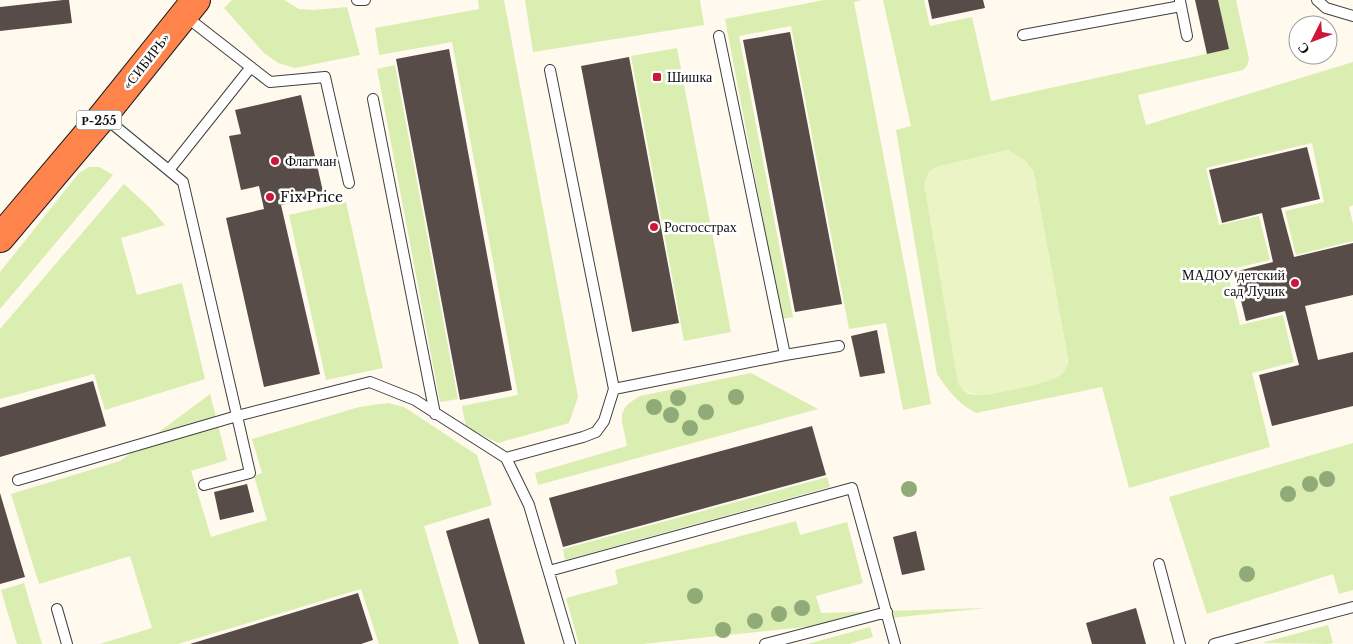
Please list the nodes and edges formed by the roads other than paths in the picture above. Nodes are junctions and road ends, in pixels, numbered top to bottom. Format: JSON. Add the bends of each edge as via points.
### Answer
{"nodes":[{"id":1,"x":357,"y":0,"type":"edge"},
{"id":2,"x":365,"y":0,"type":"edge"},
{"id":3,"x":1317,"y":0,"type":"edge"},
{"id":4,"x":1180,"y":3,"type":"edge"},
{"id":5,"x":189,"y":7,"type":"edge"},
{"id":6,"x":1353,"y":16,"type":"edge"},
{"id":7,"x":1024,"y":35,"type":"dead end"},
{"id":8,"x":719,"y":36,"type":"dead end"},
{"id":9,"x":1187,"y":36,"type":"dead end"},
{"id":10,"x":251,"y":67,"type":"junction"},
{"id":11,"x":550,"y":70,"type":"dead end"},
{"id":12,"x":373,"y":99,"type":"dead end"},
{"id":13,"x":103,"y":116,"type":"junction"},
{"id":14,"x":170,"y":170,"type":"junction"},
{"id":15,"x":349,"y":183,"type":"dead end"},
{"id":16,"x":0,"y":238,"type":"edge"},
{"id":17,"x":839,"y":346,"type":"dead end"},
{"id":18,"x":785,"y":355,"type":"junction"},
{"id":19,"x":614,"y":389,"type":"junction"},
{"id":20,"x":435,"y":414,"type":"junction"},
{"id":21,"x":237,"y":416,"type":"junction"},
{"id":22,"x":506,"y":458,"type":"junction"},
{"id":23,"x":18,"y":480,"type":"dead end"},
{"id":24,"x":204,"y":485,"type":"dead end"},
{"id":25,"x":1159,"y":564,"type":"dead end"},
{"id":26,"x":549,"y":571,"type":"junction"},
{"id":27,"x":1353,"y":607,"type":"edge"},
{"id":28,"x":57,"y":608,"type":"dead end"},
{"id":29,"x":886,"y":612,"type":"junction"},
{"id":30,"x":67,"y":644,"type":"edge"},
{"id":31,"x":570,"y":644,"type":"edge"},
{"id":32,"x":765,"y":644,"type":"edge"},
{"id":33,"x":895,"y":644,"type":"edge"},
{"id":34,"x":1180,"y":644,"type":"edge"},
{"id":35,"x":1214,"y":644,"type":"edge"}],
"edges":[{"from":1,"to":2,"type":"lane"},
{"from":3,"to":6,"type":"lane","via":[[1326,8]]},
{"from":4,"to":7,"type":"lane"},
{"from":4,"to":9,"type":"lane"},
{"from":5,"to":10,"type":"lane"},
{"from":5,"to":13,"type":"highway","name":"«СИБИРЬ»","number":"Р-255"},
{"from":8,"to":18,"type":"lane"},
{"from":10,"to":14,"type":"lane"},
{"from":10,"to":15,"type":"lane","via":[[270,82],[325,78]]},
{"from":11,"to":19,"type":"lane"},
{"from":12,"to":20,"type":"lane"},
{"from":13,"to":14,"type":"lane"},
{"from":13,"to":16,"type":"highway","name":"«СИБИРЬ»","number":"Р-255"},
{"from":14,"to":21,"type":"lane","via":[[183,182]]},
{"from":17,"to":18,"type":"lane"},
{"from":18,"to":19,"type":"lane"},
{"from":19,"to":22,"type":"lane","via":[[604,421],[596,432]]},
{"from":20,"to":21,"type":"lane","via":[[414,400],[370,382]]},
{"from":20,"to":22,"type":"lane"},
{"from":21,"to":23,"type":"lane"},
{"from":21,"to":24,"type":"lane","via":[[250,473]]},
{"from":22,"to":26,"type":"lane","via":[[529,505]]},
{"from":25,"to":34,"type":"lane"},
{"from":26,"to":29,"type":"lane","via":[[852,488]]},
{"from":26,"to":31,"type":"lane"},
{"from":27,"to":35,"type":"lane"},
{"from":28,"to":30,"type":"lane"},
{"from":29,"to":32,"type":"lane"},
{"from":29,"to":33,"type":"lane"}]}
